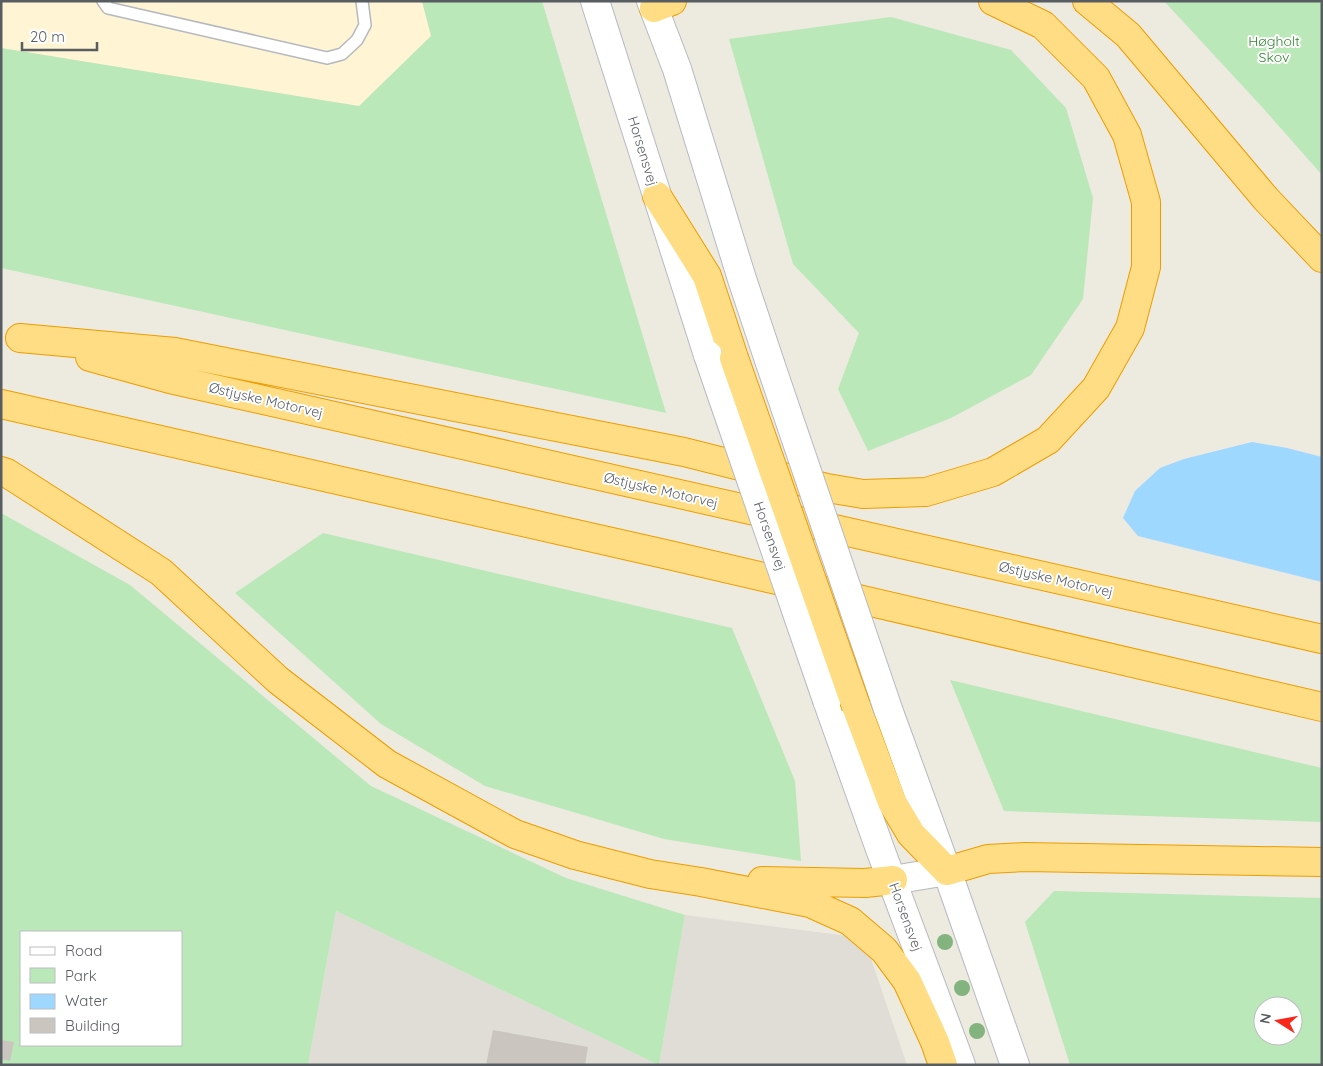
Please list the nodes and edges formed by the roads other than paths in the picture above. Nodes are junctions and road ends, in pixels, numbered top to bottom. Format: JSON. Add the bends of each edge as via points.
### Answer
{"nodes":[{"id":1,"x":103,"y":1,"type":"edge"},
{"id":2,"x":362,"y":1,"type":"edge"},
{"id":3,"x":993,"y":1,"type":"edge"},
{"id":4,"x":1087,"y":1,"type":"edge"},
{"id":5,"x":655,"y":3,"type":"edge"},
{"id":6,"x":599,"y":5,"type":"edge"},
{"id":7,"x":657,"y":196,"type":"joint"},
{"id":8,"x":1322,"y":258,"type":"edge"},
{"id":9,"x":10,"y":336,"type":"edge"},
{"id":10,"x":721,"y":357,"type":"junction"},
{"id":11,"x":1,"y":404,"type":"edge"},
{"id":12,"x":1,"y":471,"type":"edge"},
{"id":13,"x":1322,"y":639,"type":"edge"},
{"id":14,"x":1322,"y":707,"type":"edge"},
{"id":15,"x":1322,"y":862,"type":"edge"},
{"id":16,"x":947,"y":871,"type":"junction"},
{"id":17,"x":892,"y":880,"type":"junction"},
{"id":18,"x":701,"y":882,"type":"junction"},
{"id":19,"x":943,"y":1065,"type":"edge"},
{"id":20,"x":961,"y":1065,"type":"edge"},
{"id":21,"x":1015,"y":1065,"type":"edge"}],
"edges":[{"from":1,"to":2,"type":"lane","via":[[108,8],[327,58],[342,54],[357,40],[365,25]]},
{"from":3,"to":9,"type":"highway","via":[[1042,25],[1096,78],[1127,135],[1146,202],[1146,267],[1130,328],[1096,388],[1048,440],[993,472],[926,492],[863,494],[684,452],[175,352]]},
{"from":4,"to":8,"type":"highway","via":[[1128,35],[1266,199]]},
{"from":5,"to":16,"type":"main road","bridge":true,"via":[[770,363]]},
{"from":6,"to":7,"type":"main road","name":"Horsensvej"},
{"from":7,"to":10,"type":"highway","via":[[707,276]]},
{"from":9,"to":13,"type":"highway","name":"Østjyske Motorvej","via":[[170,379]]},
{"from":10,"to":16,"type":"highway","bridge":true,"via":[[892,802],[911,834]]},
{"from":10,"to":17,"type":"main road","name":"Horsensvej","bridge":true,"via":[[827,700]]},
{"from":11,"to":14,"type":"highway"},
{"from":12,"to":18,"type":"highway","via":[[161,572],[278,680],[388,764],[515,834],[575,855],[650,874]]},
{"from":15,"to":16,"type":"highway","via":[[1025,857],[988,859]]},
{"from":16,"to":17,"type":"main road"},
{"from":16,"to":21,"type":"main road"},
{"from":17,"to":18,"type":"highway","via":[[865,884]]},
{"from":17,"to":20,"type":"main road","name":"Horsensvej"},
{"from":18,"to":19,"type":"highway","via":[[810,903],[850,921],[884,950],[907,981]]}]}
